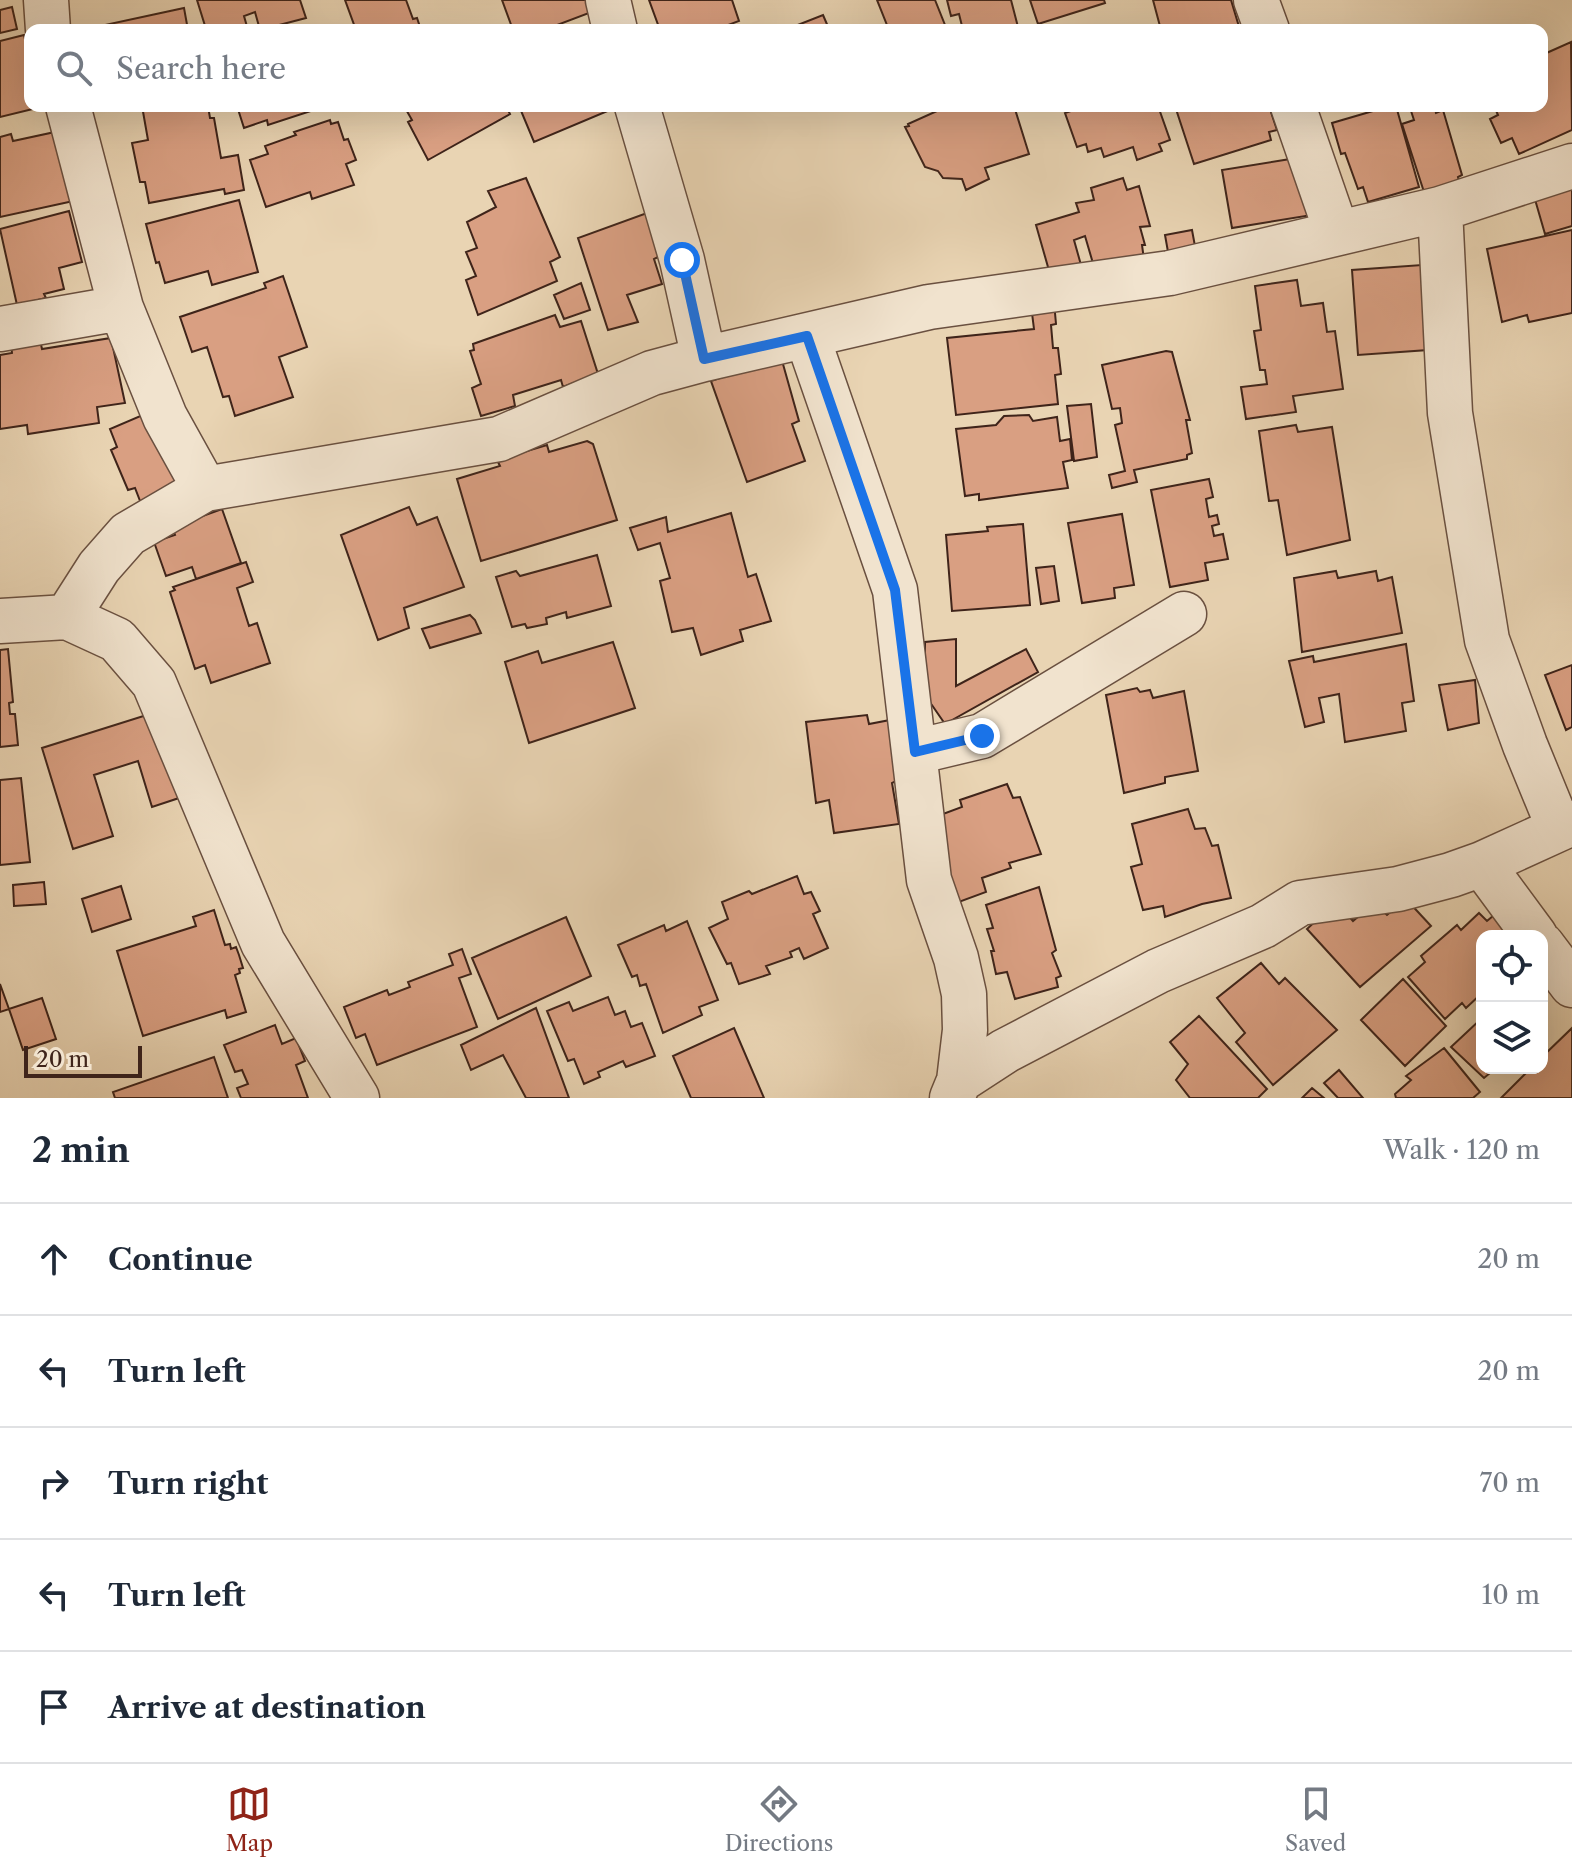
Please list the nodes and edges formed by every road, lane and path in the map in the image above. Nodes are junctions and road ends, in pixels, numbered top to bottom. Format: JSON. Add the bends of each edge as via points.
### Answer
{"nodes":[{"id":1,"x":46,"y":0,"type":"edge"},
{"id":2,"x":608,"y":0,"type":"edge"},
{"id":3,"x":1256,"y":0,"type":"edge"},
{"id":4,"x":48,"y":24,"type":"edge"},
{"id":5,"x":614,"y":24,"type":"edge"},
{"id":6,"x":1265,"y":24,"type":"edge"},
{"id":7,"x":70,"y":112,"type":"edge"},
{"id":8,"x":639,"y":112,"type":"edge"},
{"id":9,"x":1295,"y":112,"type":"edge"},
{"id":10,"x":1572,"y":166,"type":"edge"},
{"id":11,"x":1440,"y":209,"type":"junction"},
{"id":12,"x":1337,"y":233,"type":"junction"},
{"id":13,"x":121,"y":308,"type":"junction"},
{"id":14,"x":0,"y":329,"type":"edge"},
{"id":15,"x":807,"y":336,"type":"junction"},
{"id":16,"x":704,"y":359,"type":"junction"},
{"id":17,"x":205,"y":489,"type":"junction"},
{"id":18,"x":1184,"y":614,"type":"dead end"},
{"id":19,"x":67,"y":617,"type":"junction"},
{"id":20,"x":0,"y":621,"type":"edge"},
{"id":21,"x":915,"y":752,"type":"junction"},
{"id":22,"x":1566,"y":825,"type":"edge"},
{"id":23,"x":1482,"y":864,"type":"junction"},
{"id":24,"x":1531,"y":930,"type":"edge"},
{"id":25,"x":1548,"y":953,"type":"edge"},
{"id":26,"x":1572,"y":985,"type":"edge"},
{"id":27,"x":951,"y":1092,"type":"edge"},
{"id":28,"x":357,"y":1098,"type":"edge"}],
"edges":[{"from":1,"to":4,"type":"street"},
{"from":2,"to":5,"type":"street"},
{"from":3,"to":6,"type":"street"},
{"from":7,"to":13,"type":"street"},
{"from":8,"to":16,"type":"street","via":[[682,260]]},
{"from":9,"to":12,"type":"street"},
{"from":10,"to":11,"type":"street"},
{"from":11,"to":12,"type":"street"},
{"from":11,"to":22,"type":"street","via":[[1450,413],[1487,640],[1525,745]]},
{"from":12,"to":15,"type":"street","via":[[1170,273],[929,307]]},
{"from":13,"to":14,"type":"street"},
{"from":13,"to":17,"type":"street","via":[[165,417]]},
{"from":15,"to":16,"type":"street"},
{"from":15,"to":21,"type":"street","via":[[895,590]]},
{"from":16,"to":17,"type":"street","via":[[652,373],[499,439]]},
{"from":17,"to":19,"type":"street","via":[[128,534]]},
{"from":18,"to":21,"type":"street","via":[[982,736]]},
{"from":19,"to":20,"type":"street"},
{"from":19,"to":28,"type":"street","via":[[117,640],[154,683],[263,943]]},
{"from":21,"to":27,"type":"street","via":[[929,880],[964,994],[965,1030]]},
{"from":22,"to":23,"type":"street"},
{"from":23,"to":24,"type":"street"},
{"from":23,"to":27,"type":"street","via":[[1398,889],[1300,903],[1263,926],[1062,1019],[1005,1051]]},
{"from":25,"to":26,"type":"street"}]}
